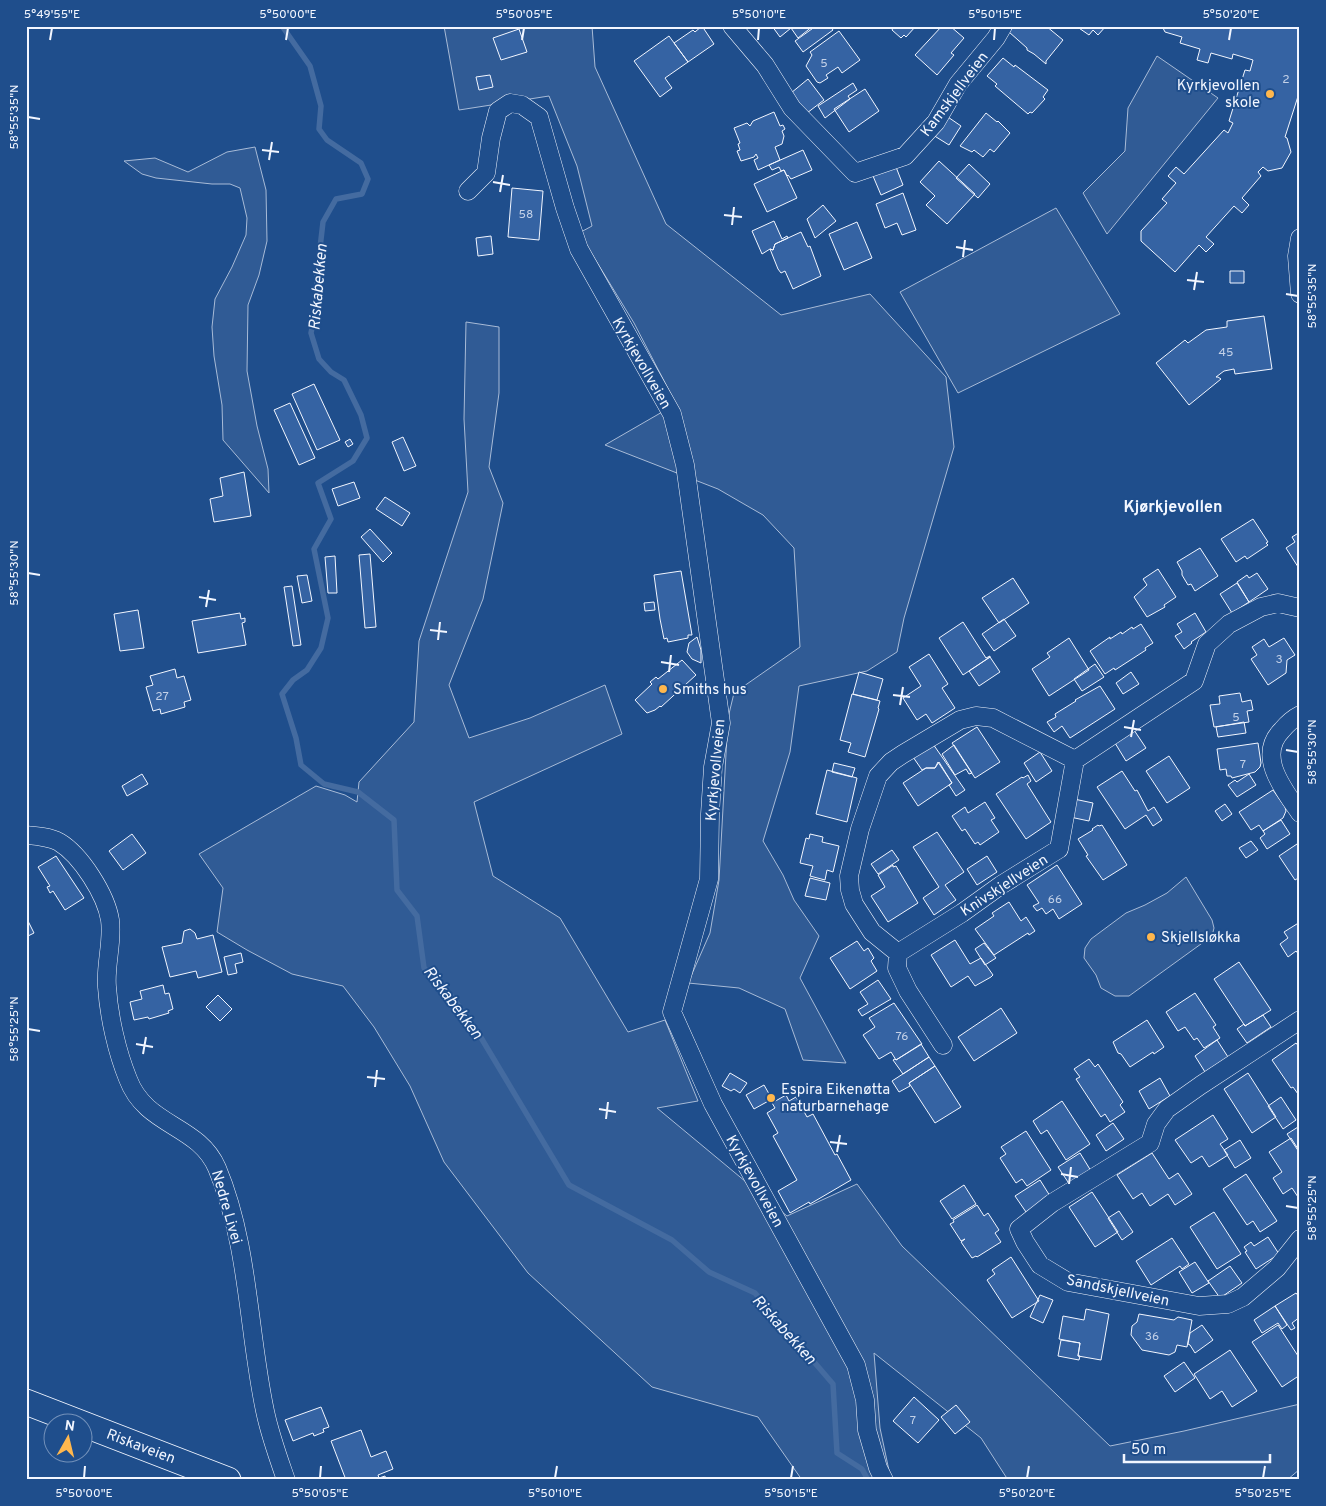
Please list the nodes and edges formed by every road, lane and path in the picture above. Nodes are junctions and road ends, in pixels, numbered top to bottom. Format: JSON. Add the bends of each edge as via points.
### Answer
{"nodes":[{"id":1,"x":732,"y":26,"type":"edge"},
{"id":2,"x":1003,"y":26,"type":"edge"},
{"id":3,"x":468,"y":191,"type":"dead end"},
{"id":4,"x":1300,"y":238,"type":"edge"},
{"id":5,"x":1300,"y":294,"type":"edge"},
{"id":6,"x":1300,"y":608,"type":"edge"},
{"id":7,"x":1300,"y":715,"type":"edge"},
{"id":8,"x":1075,"y":760,"type":"junction"},
{"id":9,"x":1300,"y":813,"type":"edge"},
{"id":10,"x":26,"y":836,"type":"edge"},
{"id":11,"x":898,"y":952,"type":"junction"},
{"id":12,"x":1300,"y":1020,"type":"edge"},
{"id":13,"x":943,"y":1045,"type":"dead end"},
{"id":14,"x":1300,"y":1239,"type":"edge"},
{"id":15,"x":26,"y":1402,"type":"edge"},
{"id":16,"x":228,"y":1480,"type":"edge"},
{"id":17,"x":286,"y":1480,"type":"edge"},
{"id":18,"x":884,"y":1480,"type":"edge"}],
"edges":[{"from":1,"to":2,"type":"street","name":"Kamskjellveien","via":[[765,65],[792,108],[855,173],[905,156],[936,122],[958,84]]},
{"from":3,"to":18,"type":"street","name":"Kyrkjevollveien","via":[[486,173],[498,112],[510,103],[522,104],[539,117],[579,249],[672,414],[684,465],[721,723],[713,767],[709,879],[672,1012],[713,1104],[856,1365],[866,1400],[867,1430]]},
{"from":4,"to":5,"type":"street","via":[[1297,256]]},
{"from":6,"to":8,"type":"street","via":[[1278,603],[1261,606],[1229,624],[1207,644],[1194,680]]},
{"from":7,"to":9,"type":"street","via":[[1275,736],[1270,754],[1278,780]]},
{"from":8,"to":11,"type":"street","name":"Knivskjellveien","via":[[1059,849]]},
{"from":8,"to":11,"type":"street","via":[[993,718],[976,716],[960,720],[904,754],[878,776],[848,876],[854,904],[872,932]]},
{"from":10,"to":17,"type":"street","name":"Nedre Livei","via":[[60,843],[96,884],[110,921],[108,1000],[129,1082],[151,1112],[202,1145],[224,1186],[242,1263],[265,1411]]},
{"from":11,"to":13,"type":"street","via":[[897,968],[908,991]]},
{"from":12,"to":14,"type":"street","name":"Sandskjellveien","via":[[1167,1109],[1156,1124],[1150,1143],[1052,1203],[1019,1229],[1040,1265],[1068,1282],[1199,1306],[1228,1304],[1243,1297],[1277,1268]]},
{"from":15,"to":16,"type":"main road","name":"Riskaveien"}]}
